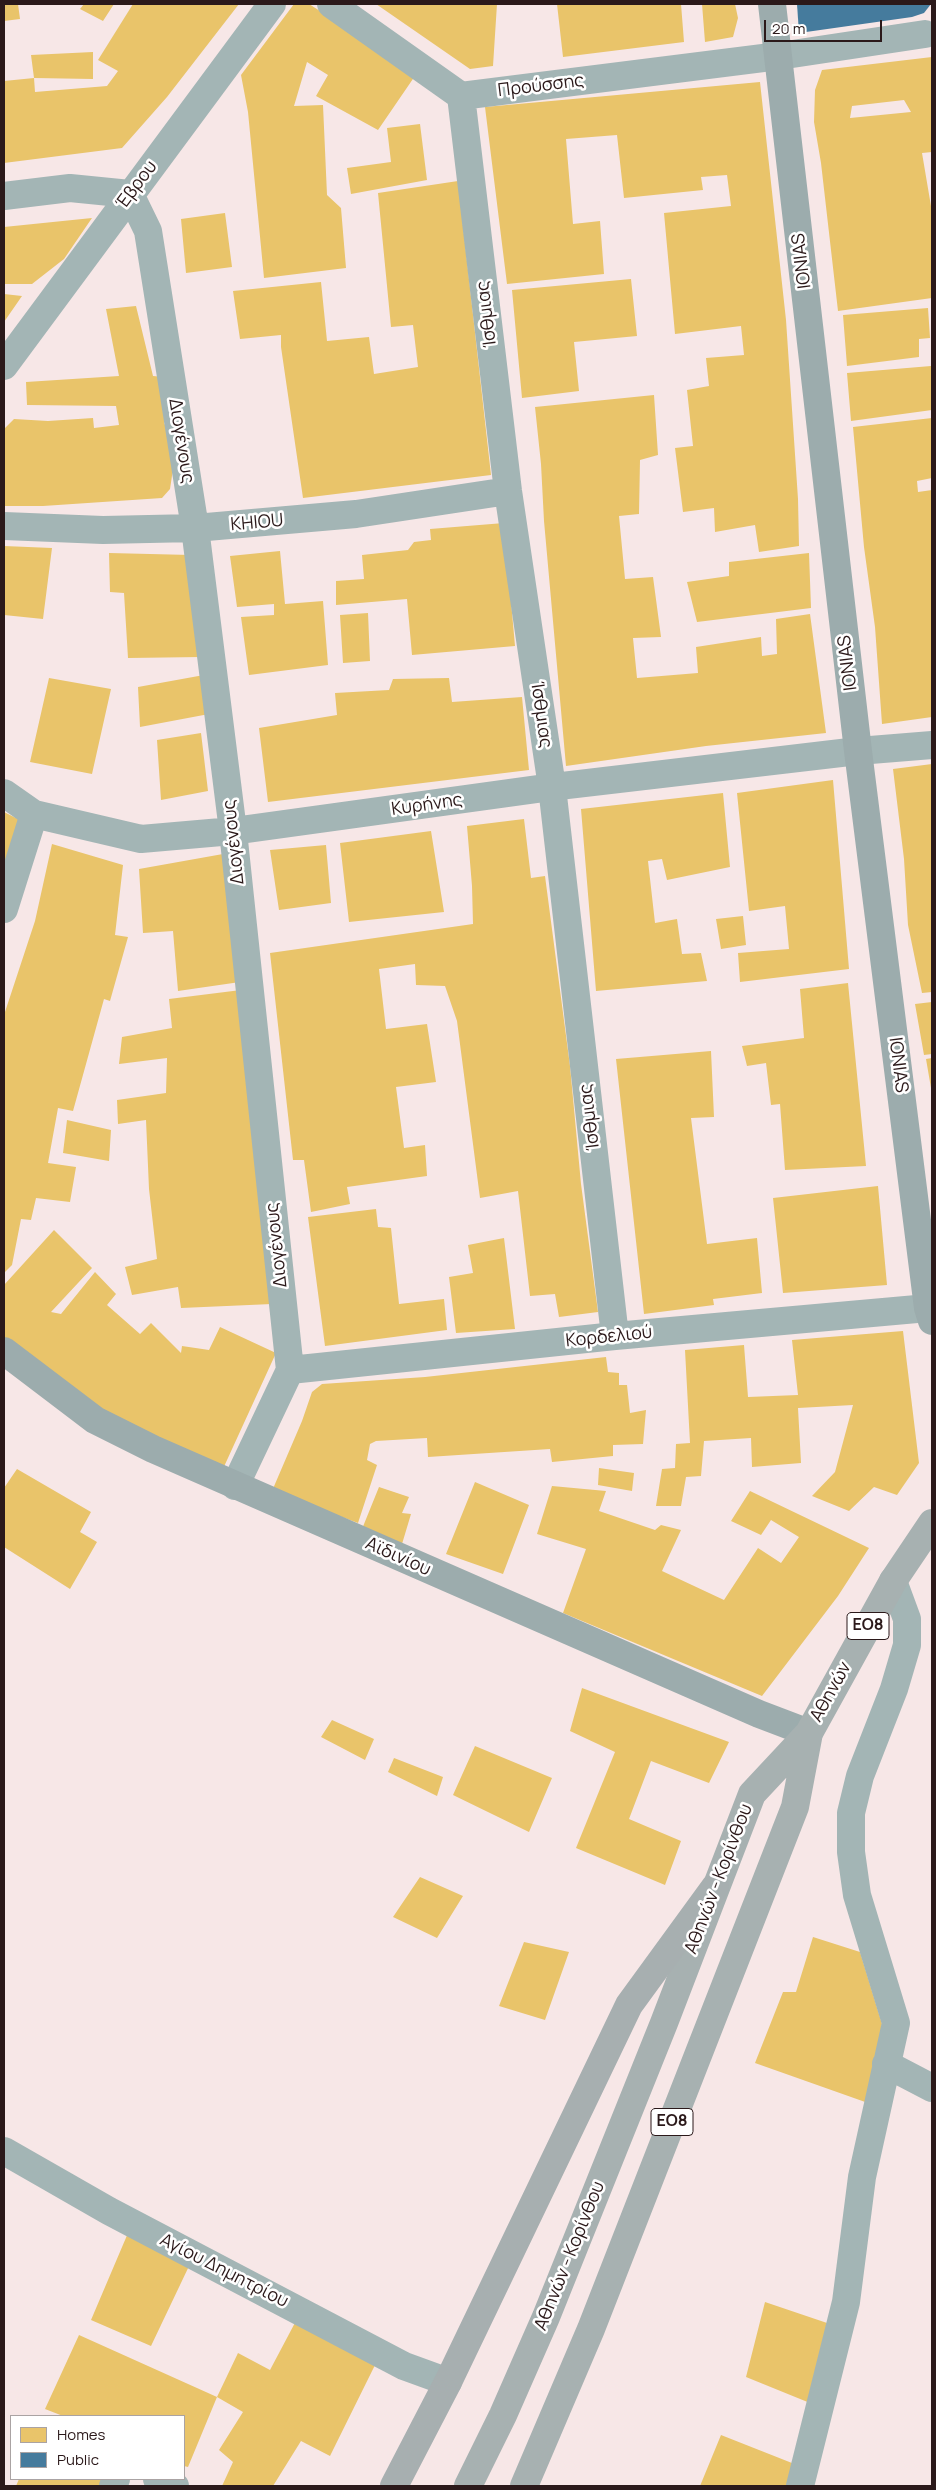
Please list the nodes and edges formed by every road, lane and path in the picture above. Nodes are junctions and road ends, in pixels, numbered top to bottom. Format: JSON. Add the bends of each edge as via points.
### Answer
{"nodes":[{"id":1,"x":272,"y":4,"type":"edge"},
{"id":2,"x":330,"y":4,"type":"edge"},
{"id":3,"x":772,"y":4,"type":"edge"},
{"id":4,"x":930,"y":33,"type":"edge"},
{"id":5,"x":779,"y":56,"type":"junction"},
{"id":6,"x":461,"y":96,"type":"junction"},
{"id":7,"x":130,"y":194,"type":"junction"},
{"id":8,"x":4,"y":196,"type":"edge"},
{"id":9,"x":4,"y":366,"type":"edge"},
{"id":10,"x":508,"y":491,"type":"junction"},
{"id":11,"x":4,"y":526,"type":"edge"},
{"id":12,"x":195,"y":528,"type":"junction"},
{"id":13,"x":932,"y":745,"type":"edge"},
{"id":14,"x":858,"y":751,"type":"junction"},
{"id":15,"x":552,"y":787,"type":"junction"},
{"id":16,"x":4,"y":793,"type":"edge"},
{"id":17,"x":34,"y":814,"type":"junction"},
{"id":18,"x":233,"y":831,"type":"junction"},
{"id":19,"x":4,"y":909,"type":"edge"},
{"id":20,"x":930,"y":1314,"type":"edge"},
{"id":21,"x":615,"y":1336,"type":"junction"},
{"id":22,"x":4,"y":1351,"type":"edge"},
{"id":23,"x":290,"y":1370,"type":"junction"},
{"id":24,"x":235,"y":1486,"type":"junction"},
{"id":25,"x":932,"y":1523,"type":"edge"},
{"id":26,"x":893,"y":1581,"type":"junction"},
{"id":27,"x":809,"y":1733,"type":"junction"},
{"id":28,"x":714,"y":1887,"type":"junction"},
{"id":29,"x":886,"y":2064,"type":"junction"},
{"id":30,"x":932,"y":2088,"type":"edge"},
{"id":31,"x":4,"y":2151,"type":"edge"},
{"id":32,"x":448,"y":2382,"type":"junction"},
{"id":33,"x":544,"y":2436,"type":"junction"},
{"id":34,"x":160,"y":2480,"type":"edge"},
{"id":35,"x":175,"y":2486,"type":"edge"},
{"id":36,"x":394,"y":2486,"type":"edge"},
{"id":37,"x":468,"y":2486,"type":"edge"},
{"id":38,"x":518,"y":2486,"type":"edge"},
{"id":39,"x":524,"y":2486,"type":"edge"},
{"id":40,"x":800,"y":2486,"type":"edge"}],
"edges":[{"from":1,"to":7,"type":"street","name":"Έβρου"},
{"from":2,"to":6,"type":"street"},
{"from":3,"to":5,"type":"street","name":"IONIAS"},
{"from":4,"to":5,"type":"street","name":"Προύσσης"},
{"from":5,"to":6,"type":"street","name":"Προύσσης"},
{"from":5,"to":14,"type":"street","name":"IONIAS"},
{"from":6,"to":10,"type":"street","name":"Ίσθμιας"},
{"from":7,"to":8,"type":"street","via":[[70,188]]},
{"from":7,"to":9,"type":"street","name":"Έβρου"},
{"from":7,"to":12,"type":"street","name":"Διογένους","via":[[148,231]]},
{"from":10,"to":12,"type":"street","name":"KHIOU","via":[[356,514]]},
{"from":10,"to":15,"type":"street","name":"Ίσθμιας"},
{"from":11,"to":12,"type":"street","name":"KHIOU","via":[[103,530]]},
{"from":12,"to":18,"type":"street","name":"Διογένους"},
{"from":13,"to":14,"type":"street","name":"Κυρήνης"},
{"from":14,"to":15,"type":"street","name":"Κυρήνης"},
{"from":14,"to":20,"type":"street","name":"IONIAS"},
{"from":15,"to":18,"type":"street","name":"Κυρήνης"},
{"from":15,"to":21,"type":"street","name":"Ίσθμιας"},
{"from":16,"to":17,"type":"street","name":"Κυρήνης"},
{"from":17,"to":18,"type":"street","name":"Κυρήνης","via":[[141,839]]},
{"from":17,"to":19,"type":"street"},
{"from":18,"to":23,"type":"street","name":"Διογένους"},
{"from":20,"to":21,"type":"street","name":"Κορδελιού"},
{"from":21,"to":23,"type":"street","name":"Κορδελιού"},
{"from":22,"to":24,"type":"street","name":"Αϊδινίου","via":[[96,1420],[153,1450]]},
{"from":23,"to":24,"type":"street"},
{"from":24,"to":27,"type":"street","name":"Αϊδινίου"},
{"from":25,"to":26,"type":"main road","name":"Αθηνών","number":"ΕΟ8"},
{"from":26,"to":27,"type":"main road","name":"Αθηνών","number":"ΕΟ8"},
{"from":26,"to":29,"type":"street","via":[[907,1619],[907,1645],[894,1689],[860,1776],[851,1813],[851,1852],[857,1895],[896,2023]]},
{"from":27,"to":28,"type":"main road","name":"Αθηνών - Κορίνθου","number":"ΕΟ8","via":[[752,1794]]},
{"from":27,"to":33,"type":"main road","number":"ΕΟ8","via":[[795,1808],[591,2329]]},
{"from":28,"to":32,"type":"highway","via":[[629,2005]]},
{"from":28,"to":37,"type":"main road","name":"Αθηνών - Κορίνθου","number":"ΕΟ8","via":[[664,2023],[546,2317],[504,2415]]},
{"from":29,"to":30,"type":"street"},
{"from":29,"to":40,"type":"street","via":[[862,2177],[846,2302]]},
{"from":31,"to":32,"type":"street","name":"Αγίου Δημητρίου","via":[[108,2211],[404,2366]]},
{"from":32,"to":36,"type":"highway"},
{"from":33,"to":38,"type":"main road","number":"ΕΟ8"},
{"from":33,"to":39,"type":"main road","number":"ΕΟ8"},
{"from":34,"to":35,"type":"street"}]}
